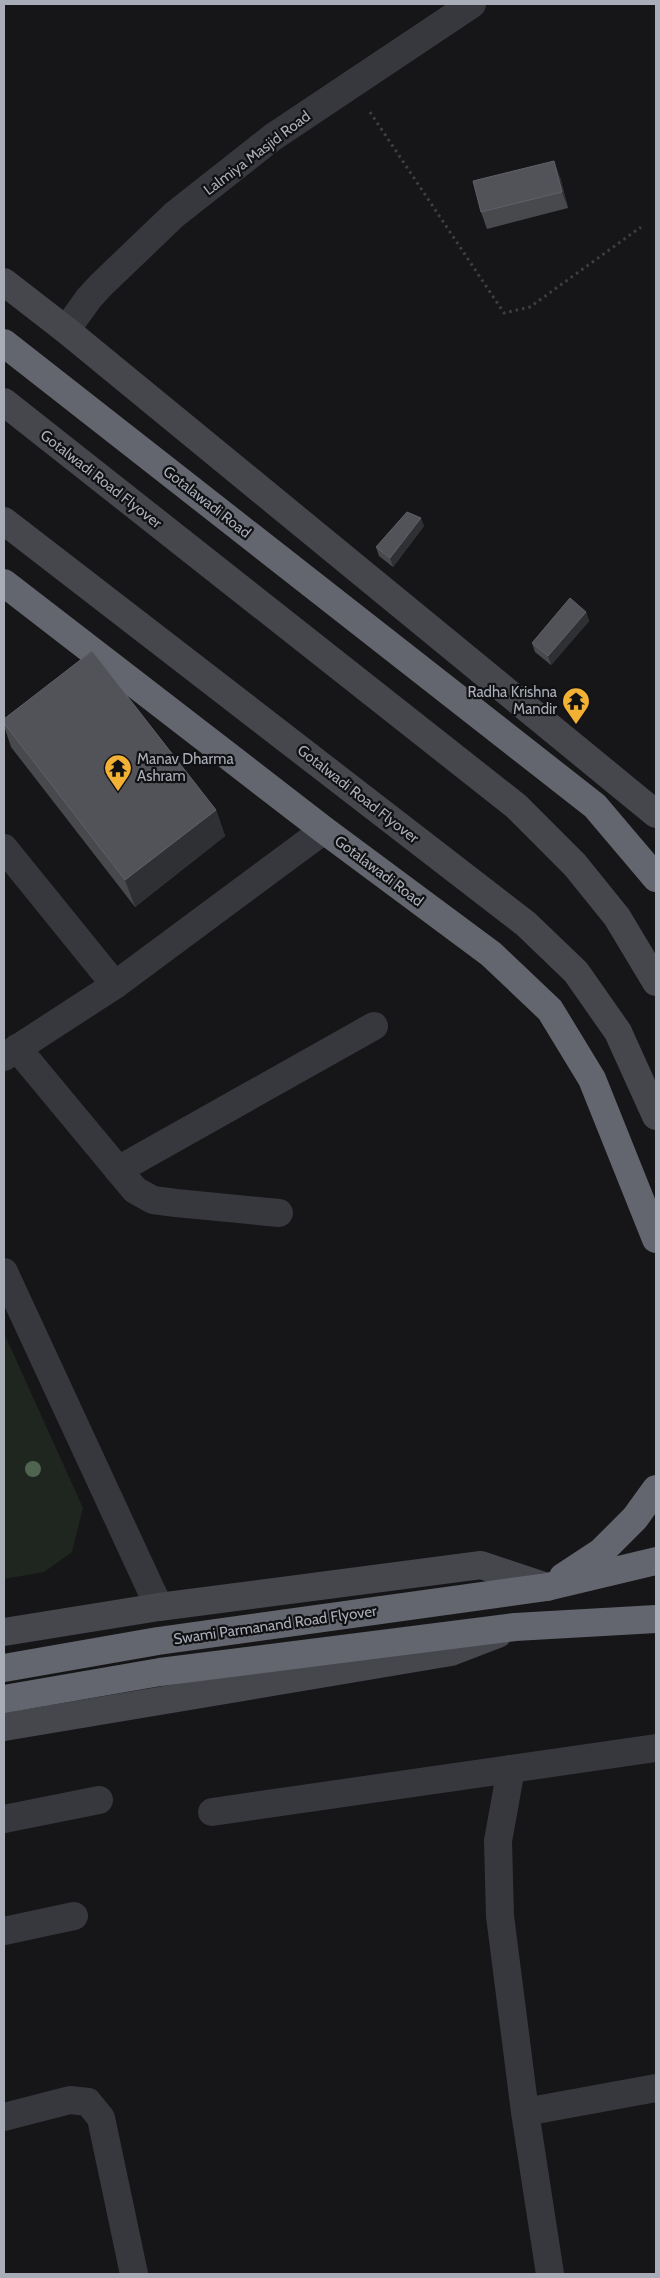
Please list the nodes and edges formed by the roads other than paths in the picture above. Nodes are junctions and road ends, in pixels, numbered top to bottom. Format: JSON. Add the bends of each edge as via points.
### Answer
{"nodes":[{"id":1,"x":472,"y":4,"type":"edge"},
{"id":2,"x":4,"y":282,"type":"edge"},
{"id":3,"x":66,"y":330,"type":"junction"},
{"id":4,"x":4,"y":343,"type":"edge"},
{"id":5,"x":4,"y":402,"type":"edge"},
{"id":6,"x":4,"y":521,"type":"edge"},
{"id":7,"x":4,"y":583,"type":"edge"},
{"id":8,"x":656,"y":814,"type":"edge"},
{"id":9,"x":324,"y":830,"type":"junction"},
{"id":10,"x":4,"y":848,"type":"edge"},
{"id":11,"x":656,"y":878,"type":"edge"},
{"id":12,"x":656,"y":982,"type":"edge"},
{"id":13,"x":115,"y":985,"type":"junction"},
{"id":14,"x":374,"y":1026,"type":"dead end"},
{"id":15,"x":10,"y":1053,"type":"edge"},
{"id":16,"x":656,"y":1116,"type":"edge"},
{"id":17,"x":118,"y":1170,"type":"junction"},
{"id":18,"x":279,"y":1213,"type":"dead end"},
{"id":19,"x":656,"y":1239,"type":"edge"},
{"id":20,"x":4,"y":1272,"type":"edge"},
{"id":21,"x":656,"y":1489,"type":"edge"},
{"id":22,"x":656,"y":1561,"type":"edge"},
{"id":23,"x":547,"y":1587,"type":"junction"},
{"id":24,"x":159,"y":1606,"type":"junction"},
{"id":25,"x":656,"y":1619,"type":"edge"},
{"id":26,"x":515,"y":1626,"type":"junction"},
{"id":27,"x":4,"y":1632,"type":"edge"},
{"id":28,"x":4,"y":1668,"type":"edge"},
{"id":29,"x":4,"y":1700,"type":"edge"},
{"id":30,"x":4,"y":1727,"type":"edge"},
{"id":31,"x":656,"y":1748,"type":"edge"},
{"id":32,"x":511,"y":1769,"type":"junction"},
{"id":33,"x":99,"y":1800,"type":"dead end"},
{"id":34,"x":212,"y":1812,"type":"dead end"},
{"id":35,"x":4,"y":1819,"type":"edge"},
{"id":36,"x":74,"y":1916,"type":"dead end"},
{"id":37,"x":4,"y":1931,"type":"edge"},
{"id":38,"x":656,"y":2088,"type":"edge"},
{"id":39,"x":525,"y":2112,"type":"junction"},
{"id":40,"x":4,"y":2117,"type":"edge"},
{"id":41,"x":134,"y":2274,"type":"edge"},
{"id":42,"x":550,"y":2274,"type":"edge"}],
"edges":[{"from":1,"to":3,"type":"street","name":"Lalmiya Masjid Road","via":[[273,137],[174,215],[88,298]]},
{"from":2,"to":3,"type":"street"},
{"from":3,"to":8,"type":"street"},
{"from":4,"to":11,"type":"highway","name":"Gotalawadi Road","via":[[595,806]]},
{"from":5,"to":12,"type":"street","name":"Gotalwadi Road Flyover","via":[[516,806],[575,865],[617,917]]},
{"from":6,"to":16,"type":"street","name":"Gotalwadi Road Flyover","via":[[526,924],[576,972],[618,1032]]},
{"from":7,"to":9,"type":"highway","name":"Gotalawadi Road"},
{"from":9,"to":13,"type":"street"},
{"from":9,"to":19,"type":"highway","name":"Gotalawadi Road","via":[[491,954],[550,1010],[592,1079]]},
{"from":10,"to":13,"type":"street"},
{"from":13,"to":15,"type":"street"},
{"from":14,"to":17,"type":"street"},
{"from":15,"to":17,"type":"street"},
{"from":17,"to":18,"type":"street","via":[[135,1190],[153,1200]]},
{"from":20,"to":24,"type":"street"},
{"from":21,"to":23,"type":"highway","via":[[635,1518],[601,1552]]},
{"from":22,"to":23,"type":"highway","name":"Swami Parmanand Road Flyover"},
{"from":23,"to":24,"type":"street","via":[[481,1566]]},
{"from":23,"to":28,"type":"highway","name":"Swami Parmanand Road Flyover","via":[[158,1641]]},
{"from":24,"to":27,"type":"street"},
{"from":25,"to":26,"type":"highway","name":"Swami Parmanand Road Flyover"},
{"from":26,"to":29,"type":"highway","name":"Swami Parmanand Road Flyover","via":[[160,1672]]},
{"from":26,"to":30,"type":"street","via":[[452,1652]]},
{"from":31,"to":32,"type":"street"},
{"from":32,"to":34,"type":"street"},
{"from":32,"to":39,"type":"street","via":[[498,1842],[500,1916]]},
{"from":33,"to":35,"type":"street"},
{"from":36,"to":37,"type":"street"},
{"from":38,"to":39,"type":"street"},
{"from":39,"to":42,"type":"street"},
{"from":40,"to":41,"type":"street","via":[[70,2100],[88,2102],[101,2118]]}]}
